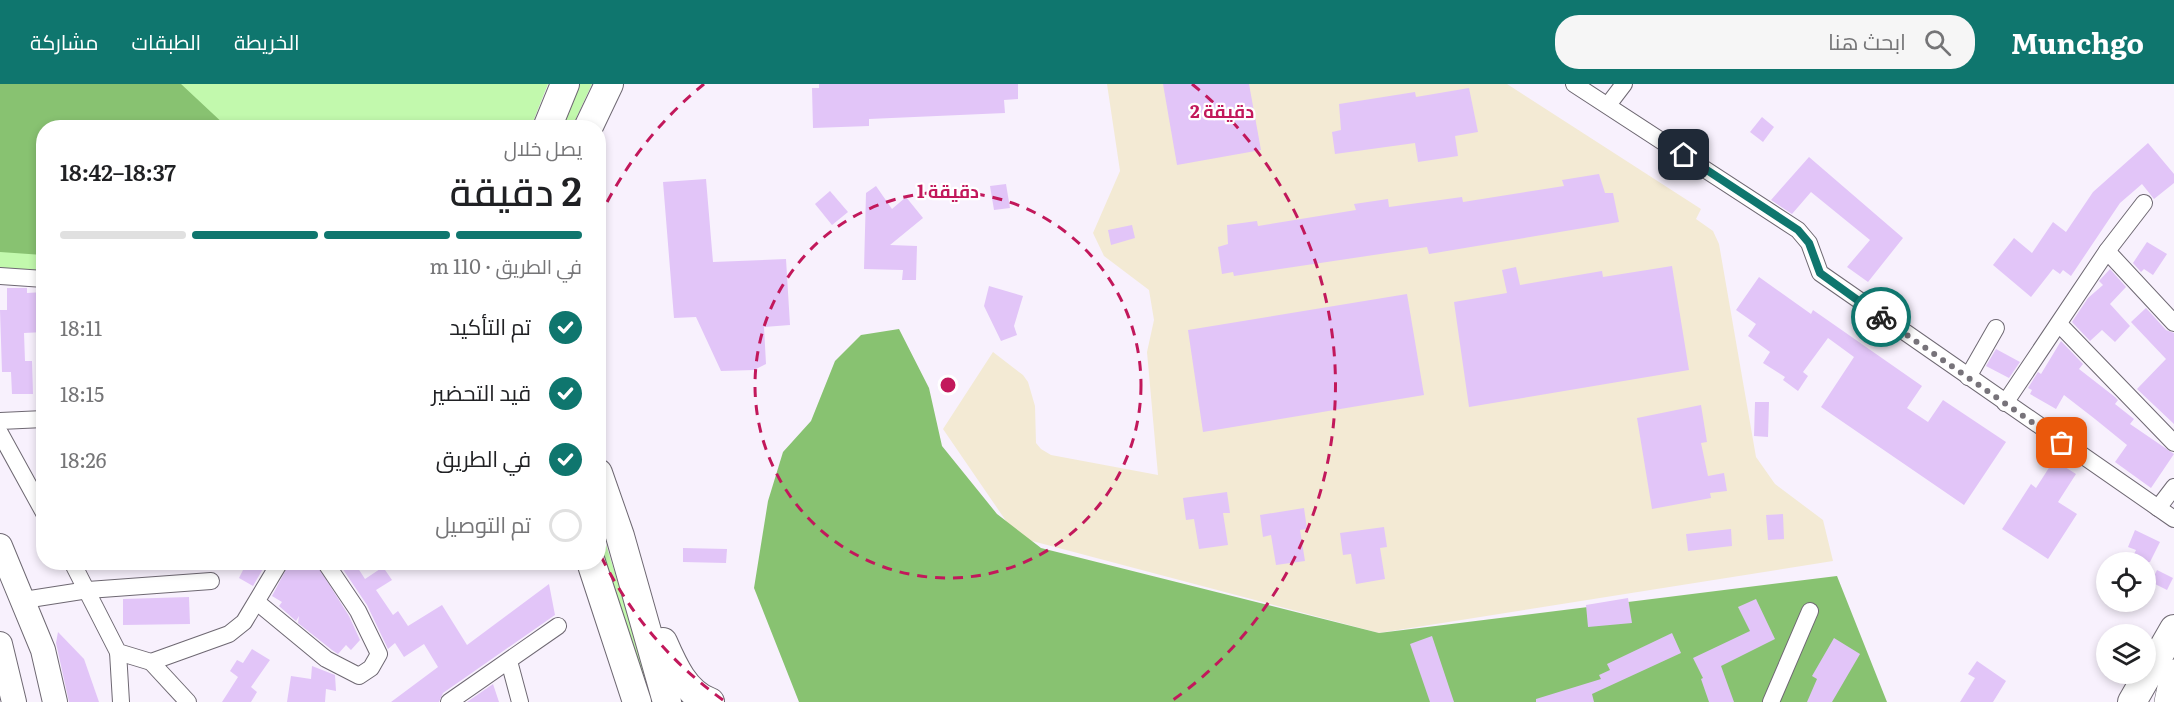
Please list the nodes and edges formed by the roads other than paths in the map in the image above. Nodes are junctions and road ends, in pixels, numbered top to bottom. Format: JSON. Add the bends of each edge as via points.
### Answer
{"nodes":[{"id":1,"x":565,"y":84,"type":"edge"},
{"id":2,"x":609,"y":84,"type":"edge"},
{"id":3,"x":1574,"y":84,"type":"edge"},
{"id":4,"x":1624,"y":84,"type":"edge"},
{"id":5,"x":1608,"y":105,"type":"junction"},
{"id":6,"x":550,"y":120,"type":"edge"},
{"id":7,"x":592,"y":120,"type":"edge"},
{"id":8,"x":2144,"y":202,"type":"dead end"},
{"id":9,"x":2107,"y":251,"type":"junction"},
{"id":10,"x":0,"y":276,"type":"edge"},
{"id":11,"x":36,"y":278,"type":"edge"},
{"id":12,"x":2174,"y":323,"type":"edge"},
{"id":13,"x":2059,"y":324,"type":"junction"},
{"id":14,"x":1996,"y":328,"type":"dead end"},
{"id":15,"x":1968,"y":377,"type":"junction"},
{"id":16,"x":2005,"y":404,"type":"junction"},
{"id":17,"x":36,"y":419,"type":"edge"},
{"id":18,"x":0,"y":421,"type":"edge"},
{"id":19,"x":0,"y":433,"type":"edge"},
{"id":20,"x":2174,"y":443,"type":"edge"},
{"id":21,"x":2174,"y":487,"type":"edge"},
{"id":22,"x":606,"y":496,"type":"edge"},
{"id":23,"x":36,"y":498,"type":"edge"},
{"id":24,"x":2158,"y":508,"type":"junction"},
{"id":25,"x":2174,"y":519,"type":"edge"},
{"id":26,"x":620,"y":536,"type":"junction"},
{"id":27,"x":0,"y":546,"type":"edge"},
{"id":28,"x":77,"y":570,"type":"edge"},
{"id":29,"x":276,"y":570,"type":"edge"},
{"id":30,"x":330,"y":570,"type":"edge"},
{"id":31,"x":594,"y":570,"type":"edge"},
{"id":32,"x":211,"y":581,"type":"dead end"},
{"id":33,"x":88,"y":590,"type":"junction"},
{"id":34,"x":24,"y":600,"type":"junction"},
{"id":35,"x":258,"y":603,"type":"junction"},
{"id":36,"x":1810,"y":611,"type":"dead end"},
{"id":37,"x":610,"y":621,"type":"junction"},
{"id":38,"x":558,"y":626,"type":"dead end"},
{"id":39,"x":2174,"y":629,"type":"edge"},
{"id":40,"x":0,"y":645,"type":"edge"},
{"id":41,"x":118,"y":652,"type":"junction"},
{"id":42,"x":509,"y":661,"type":"junction"},
{"id":43,"x":151,"y":662,"type":"junction"},
{"id":44,"x":2174,"y":673,"type":"edge"},
{"id":45,"x":14,"y":702,"type":"edge"},
{"id":46,"x":55,"y":702,"type":"edge"},
{"id":47,"x":122,"y":702,"type":"edge"},
{"id":48,"x":188,"y":702,"type":"edge"},
{"id":49,"x":449,"y":702,"type":"edge"},
{"id":50,"x":520,"y":702,"type":"edge"},
{"id":51,"x":626,"y":702,"type":"edge"},
{"id":52,"x":637,"y":702,"type":"edge"},
{"id":53,"x":667,"y":702,"type":"edge"},
{"id":54,"x":710,"y":702,"type":"edge"},
{"id":55,"x":1771,"y":702,"type":"edge"},
{"id":56,"x":2132,"y":702,"type":"edge"},
{"id":57,"x":2168,"y":702,"type":"edge"}],
"edges":[{"from":1,"to":6,"type":"highway"},
{"from":2,"to":7,"type":"highway"},
{"from":3,"to":5,"type":"street"},
{"from":4,"to":5,"type":"street"},
{"from":5,"to":15,"type":"street","via":[[1798,230],[1809,243],[1820,273]]},
{"from":8,"to":9,"type":"street"},
{"from":9,"to":12,"type":"street"},
{"from":9,"to":13,"type":"street"},
{"from":10,"to":11,"type":"street"},
{"from":13,"to":16,"type":"street"},
{"from":13,"to":20,"type":"street"},
{"from":14,"to":15,"type":"street"},
{"from":15,"to":16,"type":"street"},
{"from":16,"to":24,"type":"street"},
{"from":17,"to":18,"type":"street"},
{"from":19,"to":23,"type":"street"},
{"from":21,"to":24,"type":"street"},
{"from":22,"to":26,"type":"highway"},
{"from":24,"to":25,"type":"street"},
{"from":26,"to":53,"type":"highway"},
{"from":26,"to":54,"type":"highway","via":[[672,661],[696,695]]},
{"from":27,"to":34,"type":"main road"},
{"from":28,"to":33,"type":"street"},
{"from":29,"to":35,"type":"street"},
{"from":30,"to":35,"type":"street","via":[[358,611],[379,654],[371,668],[359,676],[326,658]]},
{"from":31,"to":37,"type":"highway"},
{"from":32,"to":33,"type":"street"},
{"from":33,"to":34,"type":"street"},
{"from":33,"to":41,"type":"street"},
{"from":34,"to":46,"type":"main road","via":[[43,650]]},
{"from":35,"to":43,"type":"street","via":[[229,634]]},
{"from":36,"to":55,"type":"street"},
{"from":37,"to":51,"type":"highway"},
{"from":37,"to":52,"type":"highway"},
{"from":38,"to":42,"type":"street"},
{"from":39,"to":56,"type":"highway"},
{"from":40,"to":45,"type":"main road"},
{"from":41,"to":43,"type":"street"},
{"from":41,"to":47,"type":"street"},
{"from":42,"to":49,"type":"street"},
{"from":42,"to":50,"type":"street"},
{"from":43,"to":48,"type":"street"},
{"from":44,"to":57,"type":"main road"}]}
